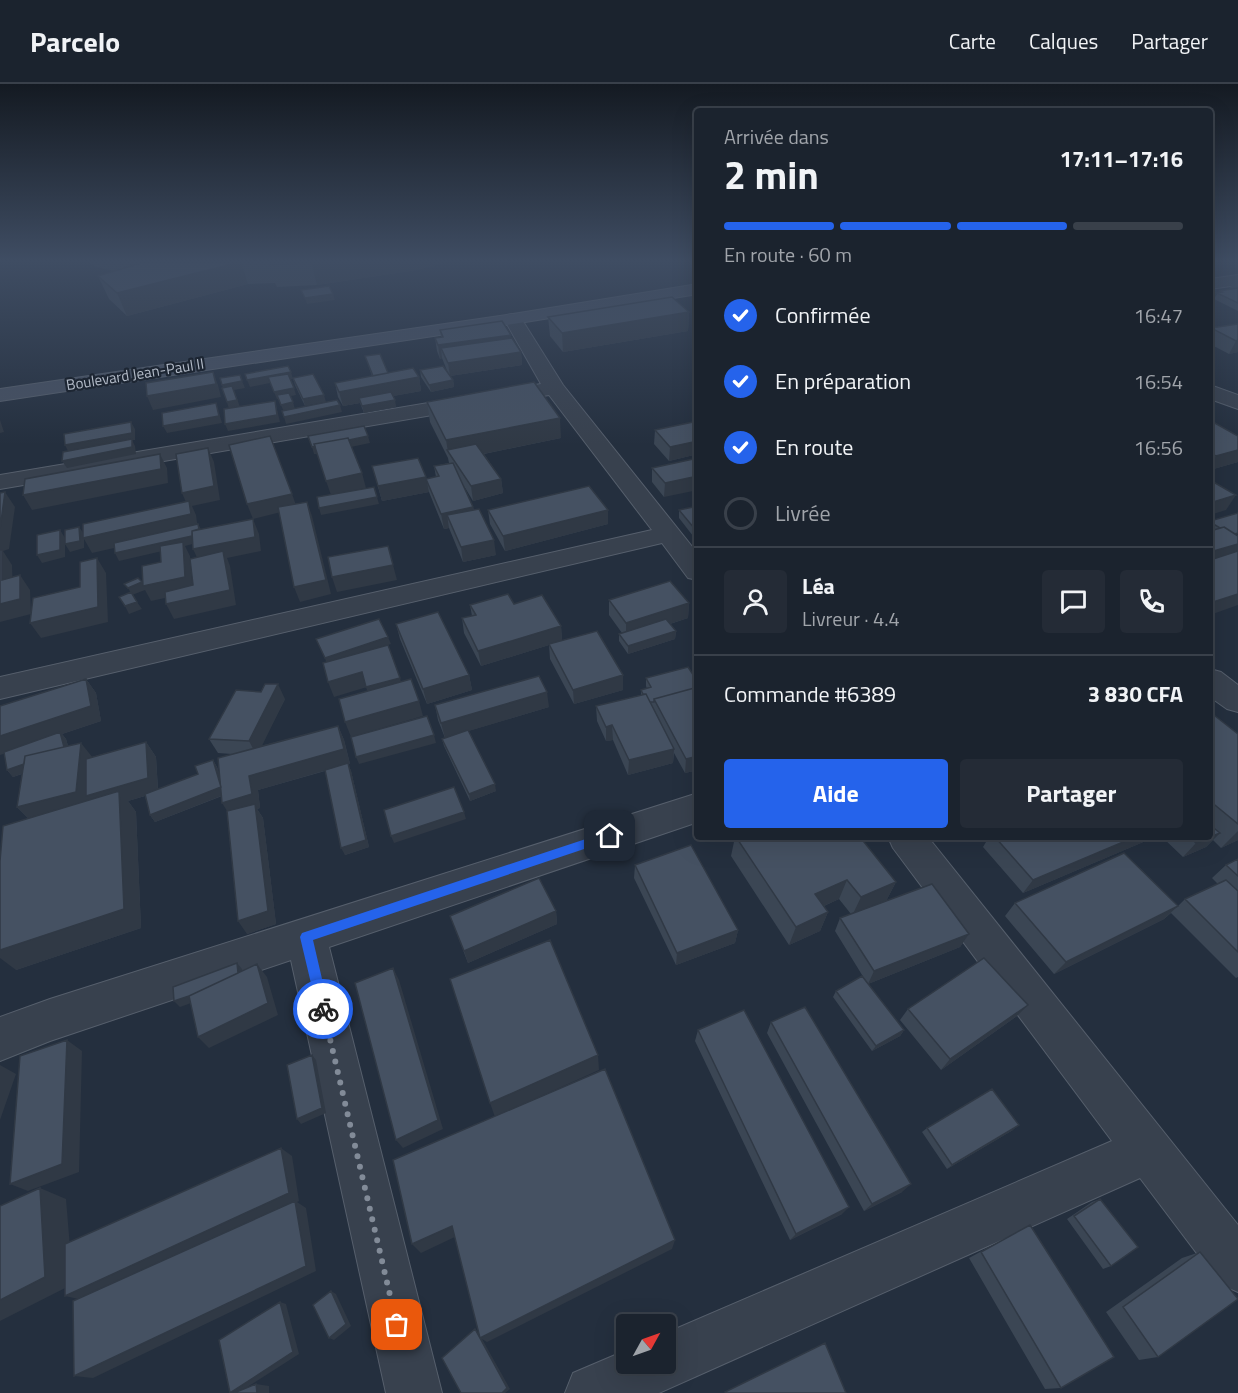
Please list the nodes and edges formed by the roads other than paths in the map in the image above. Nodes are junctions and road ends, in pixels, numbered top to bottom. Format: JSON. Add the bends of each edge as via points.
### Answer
{"nodes":[{"id":1,"x":425,"y":323,"type":"edge"},
{"id":2,"x":485,"y":323,"type":"edge"},
{"id":3,"x":515,"y":323,"type":"edge"},
{"id":4,"x":0,"y":384,"type":"edge"},
{"id":5,"x":554,"y":388,"type":"junction"},
{"id":6,"x":1213,"y":392,"type":"edge"},
{"id":7,"x":0,"y":395,"type":"edge"},
{"id":8,"x":1238,"y":403,"type":"edge"},
{"id":9,"x":0,"y":482,"type":"edge"},
{"id":10,"x":668,"y":534,"type":"junction"},
{"id":11,"x":694,"y":567,"type":"edge"},
{"id":12,"x":1213,"y":682,"type":"edge"},
{"id":13,"x":0,"y":688,"type":"edge"},
{"id":14,"x":1238,"y":701,"type":"edge"},
{"id":15,"x":694,"y":808,"type":"edge"},
{"id":16,"x":908,"y":840,"type":"edge"},
{"id":17,"x":306,"y":937,"type":"junction"},
{"id":18,"x":0,"y":1039,"type":"edge"},
{"id":19,"x":1147,"y":1150,"type":"junction"},
{"id":20,"x":1234,"y":1253,"type":"edge"},
{"id":21,"x":676,"y":1357,"type":"edge"},
{"id":22,"x":638,"y":1374,"type":"edge"},
{"id":23,"x":414,"y":1393,"type":"edge"},
{"id":24,"x":593,"y":1393,"type":"edge"}],
"edges":[{"from":1,"to":4,"type":"main road","name":"Boulevard Jean-Paul II"},
{"from":2,"to":7,"type":"main road","name":"Boulevard Jean-Paul II"},
{"from":3,"to":5,"type":"street"},
{"from":5,"to":9,"type":"street"},
{"from":5,"to":10,"type":"street"},
{"from":6,"to":8,"type":"street"},
{"from":10,"to":11,"type":"street"},
{"from":10,"to":13,"type":"street"},
{"from":12,"to":14,"type":"street"},
{"from":15,"to":17,"type":"street"},
{"from":16,"to":19,"type":"street"},
{"from":17,"to":18,"type":"street"},
{"from":17,"to":23,"type":"street"},
{"from":19,"to":20,"type":"street"},
{"from":19,"to":21,"type":"street"},
{"from":22,"to":24,"type":"street"}]}
